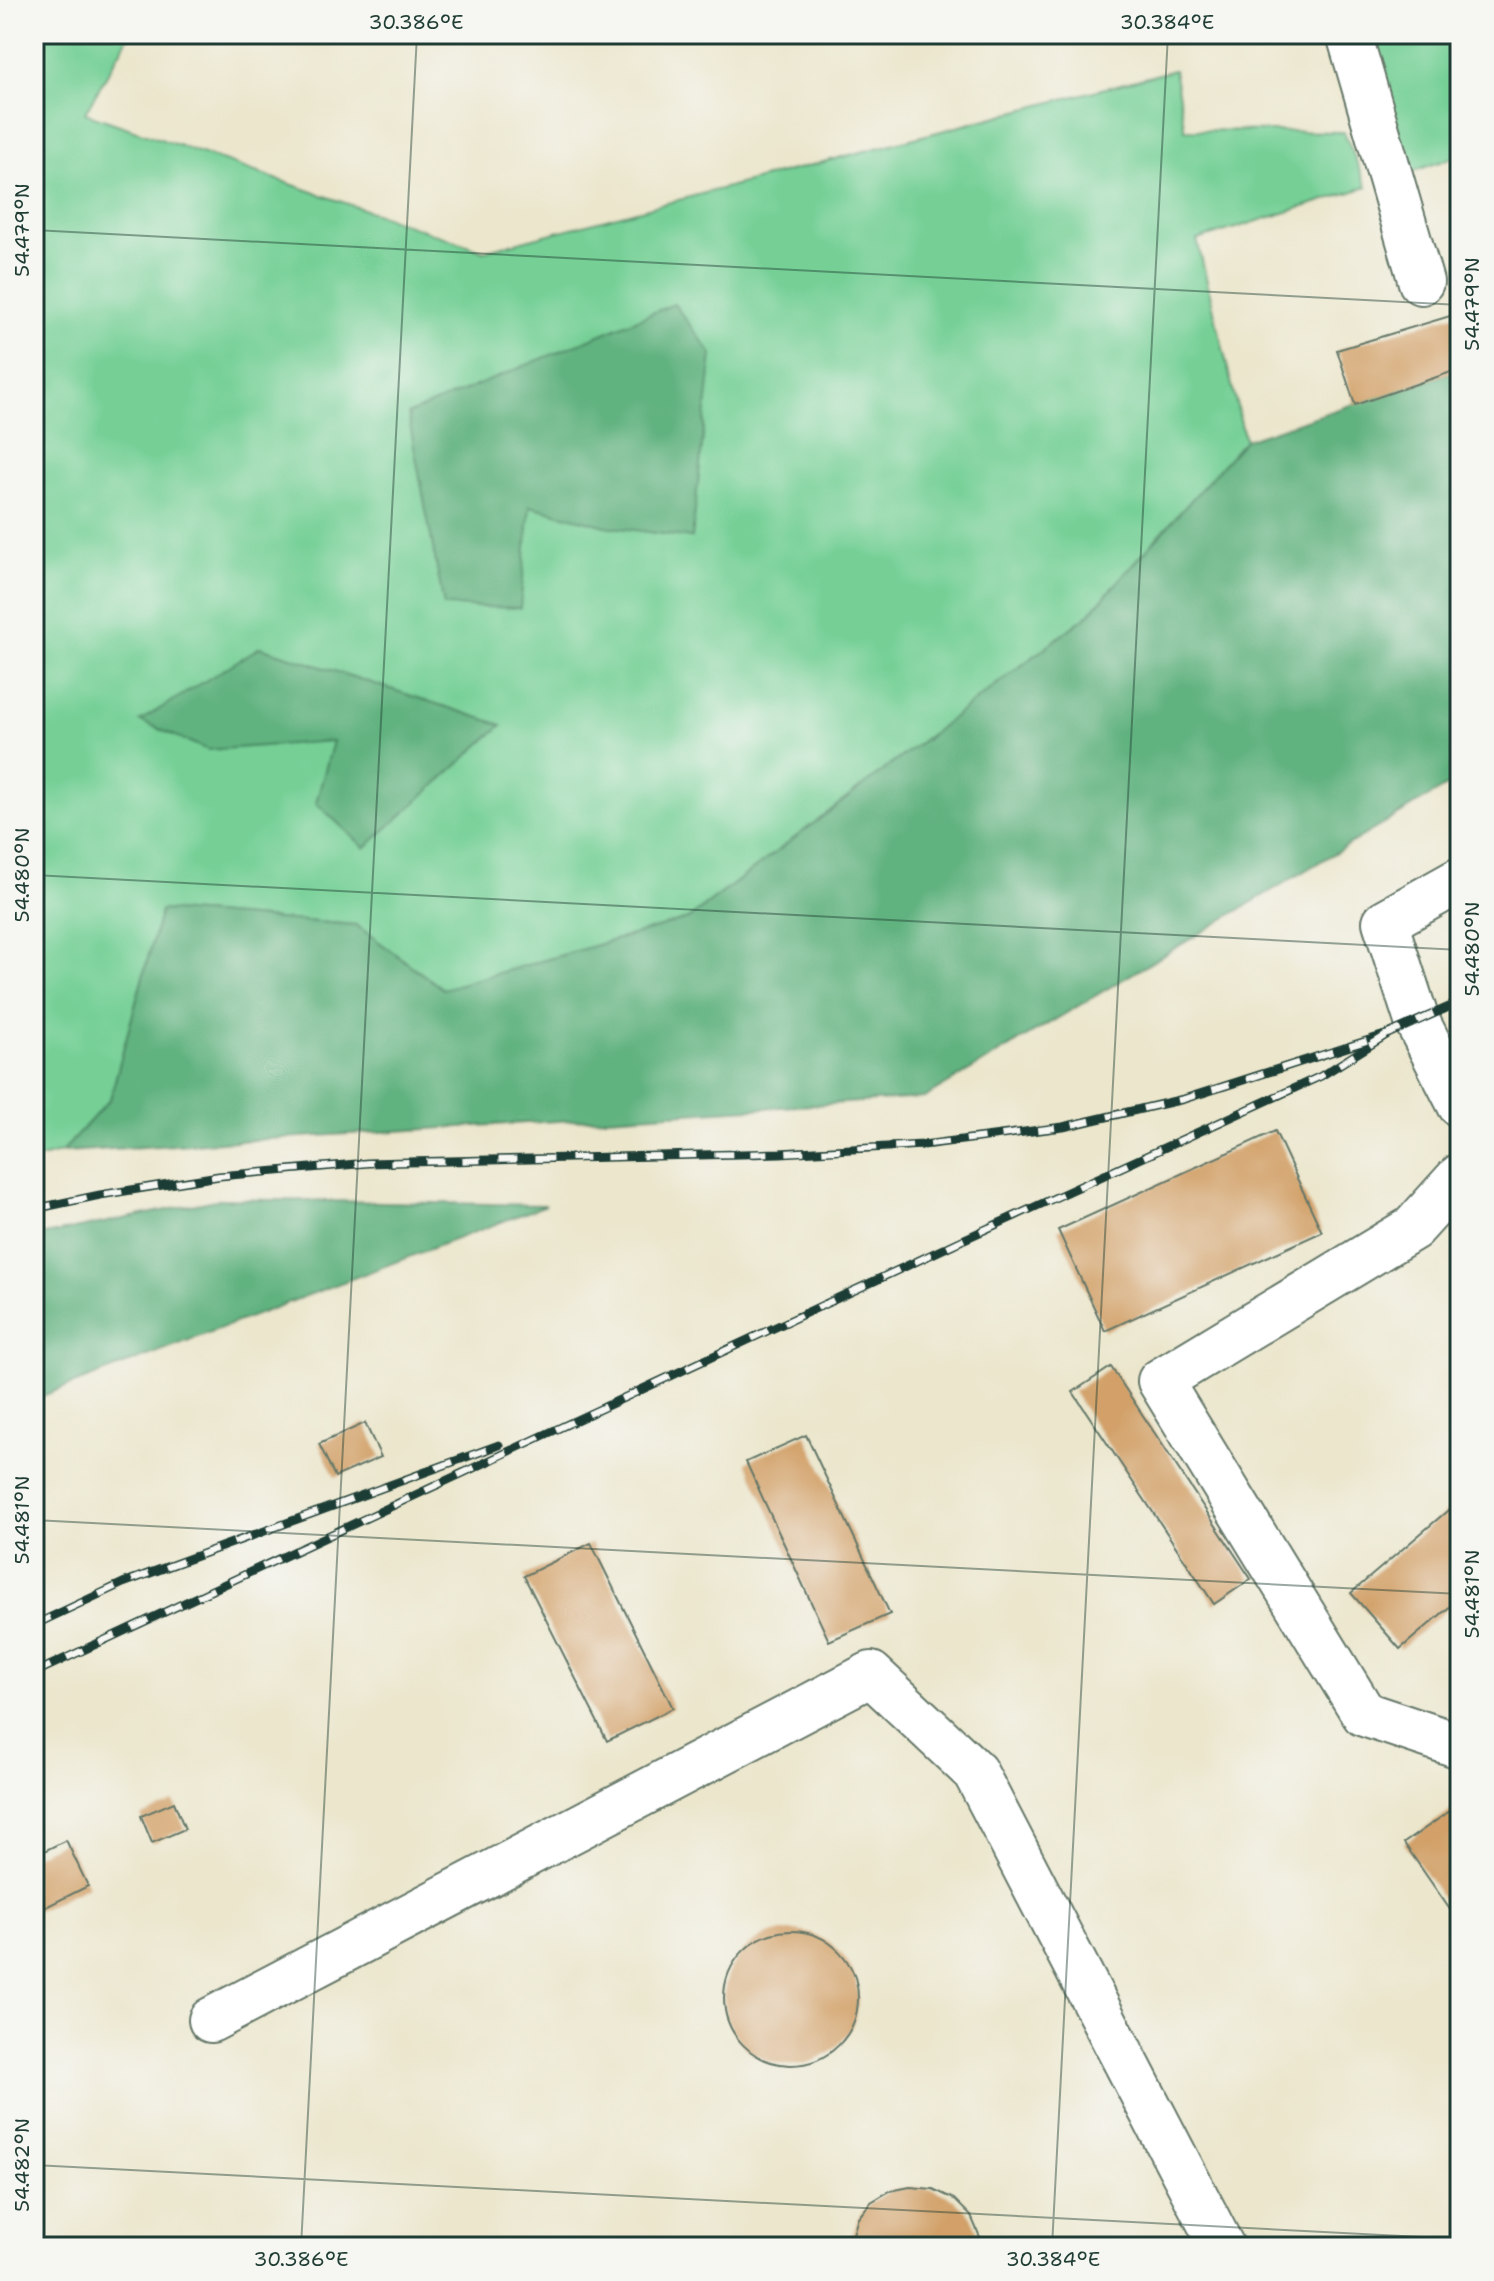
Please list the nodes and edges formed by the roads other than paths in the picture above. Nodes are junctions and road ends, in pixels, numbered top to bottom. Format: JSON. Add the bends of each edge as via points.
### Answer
{"nodes":[{"id":1,"x":1349,"y":34,"type":"edge"},
{"id":2,"x":1421,"y":282,"type":"dead end"},
{"id":3,"x":1460,"y":880,"type":"edge"},
{"id":4,"x":1460,"y":1105,"type":"edge"},
{"id":5,"x":1460,"y":1176,"type":"edge"},
{"id":6,"x":1460,"y":1746,"type":"edge"},
{"id":7,"x":211,"y":2020,"type":"dead end"},
{"id":8,"x":1222,"y":2247,"type":"edge"}],
"edges":[{"from":1,"to":2,"type":"lane"},
{"from":3,"to":4,"type":"lane","via":[[1385,922],[1417,1021]]},
{"from":5,"to":6,"type":"lane","via":[[1413,1228],[1160,1381],[1364,1714]]},
{"from":7,"to":8,"type":"lane","via":[[871,1674],[975,1772]]}]}
